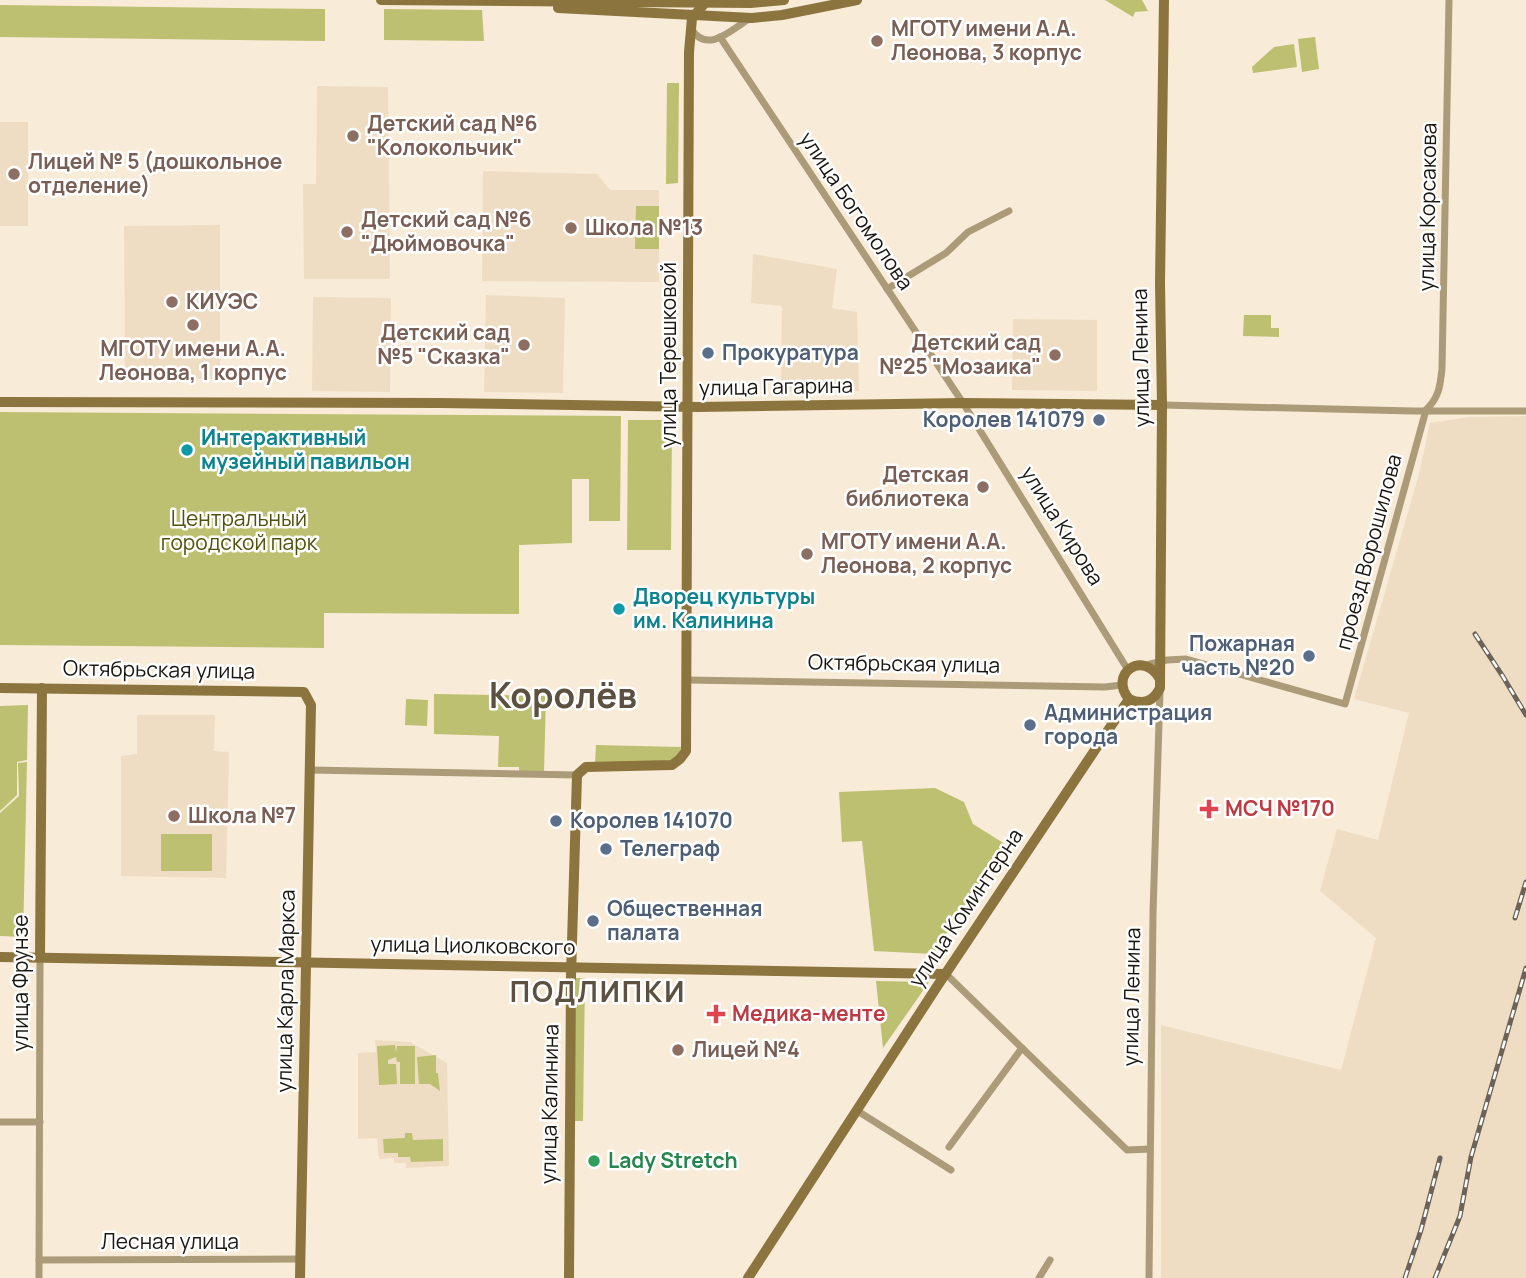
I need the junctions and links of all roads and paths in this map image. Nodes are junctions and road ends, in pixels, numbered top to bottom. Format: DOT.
graph roads {
  1 [pos="381,0"];
  2 [pos="784,0"];
  3 [pos="857,0"];
  4 [pos="1164,0"];
  5 [pos="1450,0"];
  6 [pos="535,2"];
  7 [pos="705,3"];
  8 [pos="694,16"];
  9 [pos="751,18"];
  10 [pos="691,30"];
  11 [pos="720,37"];
  12 [pos="1009,211"];
  13 [pos="887,289"];
  14 [pos="0,402"];
  15 [pos="963,403"];
  16 [pos="1162,405"];
  17 [pos="688,407"];
  18 [pos="1426,410"];
  19 [pos="1526,411"];
  20 [pos="1159,661"];
  21 [pos="1146,665"];
  22 [pos="1128,670"];
  23 [pos="686,680"];
  24 [pos="1160,684"];
  25 [pos="1122,685"];
  26 [pos="0,688"];
  27 [pos="42,688"];
  28 [pos="1129,699"];
  29 [pos="1147,702"];
  30 [pos="311,705"];
  31 [pos="1159,716"];
  32 [pos="309,770"];
  33 [pos="577,775"];
  34 [pos="0,957"];
  35 [pos="40,957"];
  36 [pos="306,962"];
  37 [pos="572,967"];
  38 [pos="946,974"];
  39 [pos="1022,1048"];
  40 [pos="856,1110"];
  41 [pos="0,1122"];
  42 [pos="40,1122"];
  43 [pos="948,1147"];
  44 [pos="1150,1149"];
  45 [pos="951,1170"];
  46 [pos="301,1259"];
  47 [pos="39,1260"];
  48 [pos="1050,1260"];
  49 [pos="39,1278"];
  50 [pos="300,1278"];
  51 [pos="569,1278"];
  52 [pos="748,1278"];
  53 [pos="1039,1278"];
  54 [pos="1149,1278"];
  1 -- 6 [label="main road"];
  2 -- 7 [label="main road"];
  3 -- 9 [label="main road"];
  4 -- 16 [label="main road, улица Ленина"];
  5 -- 18 [label="street, улица Корсакова"];
  6 -- 7 [label="main road"];
  6 -- 8 [label="main road"];
  7 -- 8 [label="main road"];
  8 -- 9 [label="main road"];
  8 -- 10 [label="main road, улица Терешковой"];
  9 -- 11 [label="street"];
  10 -- 11 [label="street"];
  10 -- 17 [label="main road, улица Терешковой"];
  11 -- 13 [label="street, улица Богомолова"];
  12 -- 13 [label="street"];
  13 -- 15 [label="street, улица Богомолова"];
  14 -- 17 [label="main road, улица Гагарина"];
  15 -- 16 [label="main road, улица Гагарина"];
  15 -- 17 [label="main road, улица Гагарина"];
  15 -- 22 [label="street, улица Кирова"];
  16 -- 18 [label="street, улица Гагарина"];
  16 -- 20 [label="main road, улица Ленина"];
  17 -- 23 [label="main road, улица Терешковой"];
  18 -- 19 [label="street, улица Гагарина"];
  18 -- 20 [label="street, проезд Ворошилова"];
  20 -- 21 [label="street"];
  20 -- 24 [label="main road, улица Ленина"];
  21 -- 22 [label="main road"];
  21 -- 24 [label="main road"];
  22 -- 25 [label="main road"];
  23 -- 25 [label="street, Октябрьская улица"];
  23 -- 33 [label="main road, улица Терешковой"];
  24 -- 29 [label="main road"];
  24 -- 31 [label="street, улица Ленина"];
  25 -- 28 [label="main road"];
  26 -- 27 [label="main road, Октябрьская улица"];
  27 -- 30 [label="main road, Октябрьская улица"];
  27 -- 35 [label="main road, улица Фрунзе"];
  28 -- 29 [label="main road"];
  28 -- 38 [label="main road, улица Коминтерна"];
  29 -- 31 [label="street"];
  30 -- 32 [label="main road, улица Карла Маркса"];
  31 -- 44 [label="street, улица Ленина"];
  32 -- 33 [label="street"];
  32 -- 36 [label="main road, улица Карла Маркса"];
  33 -- 37 [label="main road, улица Калинина"];
  34 -- 35 [label="main road, улица Циолковского"];
  35 -- 36 [label="main road, улица Циолковского"];
  35 -- 42 [label="street, улица Фрунзе"];
  36 -- 37 [label="main road, улица Циолковского"];
  36 -- 46 [label="main road, улица Карла Маркса"];
  37 -- 38 [label="main road, улица Циолковского"];
  37 -- 51 [label="main road, улица Калинина"];
  38 -- 39 [label="street"];
  38 -- 40 [label="main road, улица Коминтерна"];
  39 -- 43 [label="street"];
  39 -- 44 [label="street"];
  40 -- 45 [label="street"];
  40 -- 52 [label="main road, улица Коминтерна"];
  41 -- 42 [label="street"];
  42 -- 47 [label="street, улица Фрунзе"];
  44 -- 54 [label="street, улица Ленина"];
  46 -- 47 [label="street, Лесная улица"];
  46 -- 50 [label="main road, улица Карла Маркса"];
  47 -- 49 [label="street, улица Фрунзе"];
  48 -- 53 [label="street"];
}
